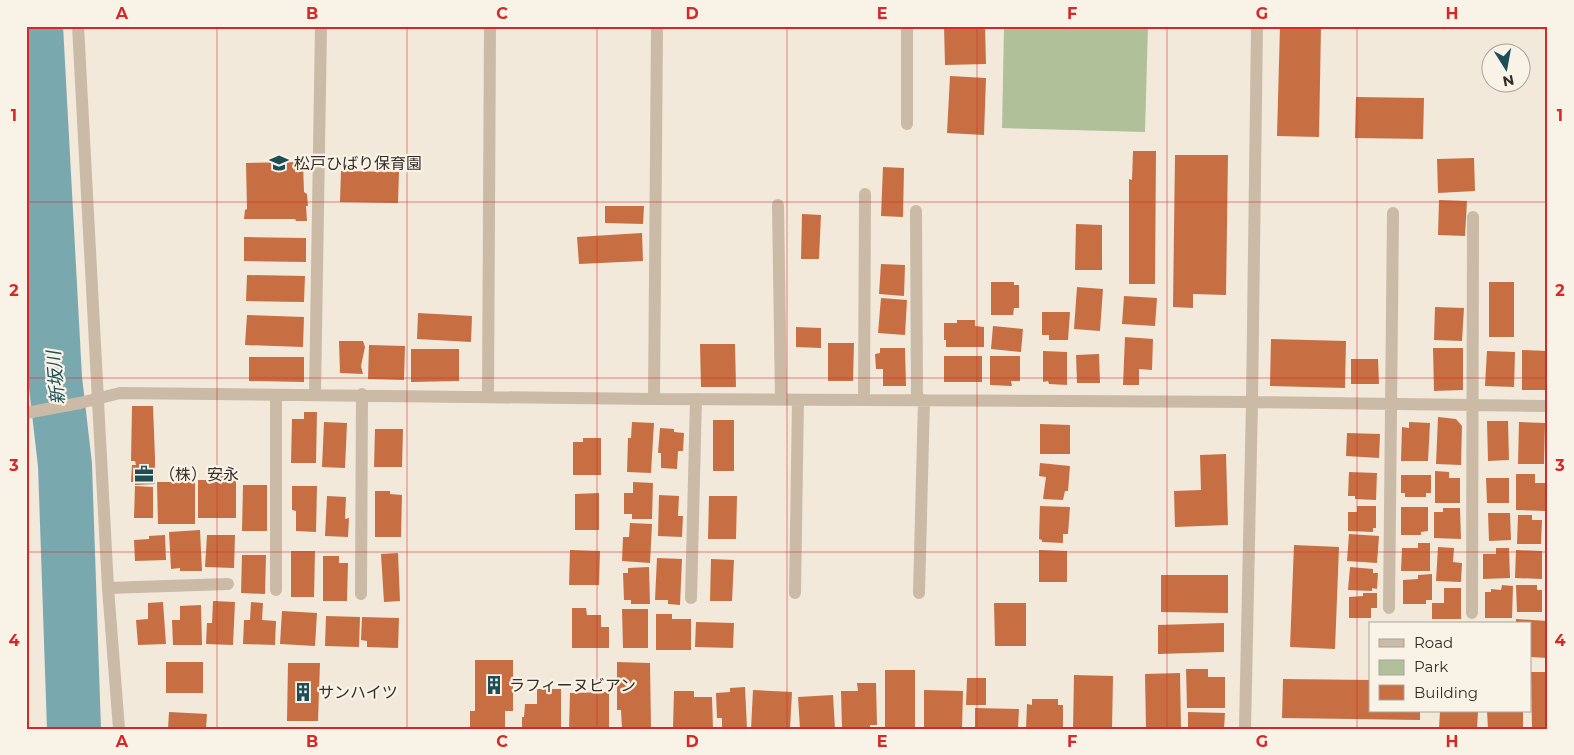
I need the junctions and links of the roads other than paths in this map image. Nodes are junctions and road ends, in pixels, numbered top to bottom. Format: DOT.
graph roads {
  1 [pos="78,26"];
  2 [pos="321,26"];
  3 [pos="490,26"];
  4 [pos="658,26"];
  5 [pos="907,26"];
  6 [pos="1257,26"];
  7 [pos="907,124"];
  8 [pos="865,194"];
  9 [pos="778,205"];
  10 [pos="916,211"];
  11 [pos="1393,214"];
  12 [pos="1473,218"];
  13 [pos="315,394"];
  14 [pos="362,394"];
  15 [pos="276,395"];
  16 [pos="488,396"];
  17 [pos="98,398"];
  18 [pos="654,399"];
  19 [pos="696,399"];
  20 [pos="781,399"];
  21 [pos="798,400"];
  22 [pos="864,400"];
  23 [pos="921,400"];
  24 [pos="1252,402"];
  25 [pos="1391,404"];
  26 [pos="1472,405"];
  27 [pos="1548,406"];
  28 [pos="26,413"];
  29 [pos="228,584"];
  30 [pos="108,588"];
  31 [pos="276,590"];
  32 [pos="794,593"];
  33 [pos="919,593"];
  34 [pos="361,594"];
  35 [pos="691,598"];
  36 [pos="1389,608"];
  37 [pos="1472,613"];
  38 [pos="119,729"];
  39 [pos="1245,729"];
  1 -- 17 [label="street"];
  2 -- 13 [label="street"];
  3 -- 16 [label="street"];
  4 -- 18 [label="street"];
  5 -- 7 [label="street"];
  6 -- 24 [label="street"];
  8 -- 22 [label="street"];
  9 -- 20 [label="street"];
  10 -- 23 [label="street"];
  11 -- 25 [label="street"];
  12 -- 26 [label="street"];
  13 -- 14 [label="street"];
  13 -- 15 [label="street"];
  14 -- 16 [label="street"];
  14 -- 34 [label="street"];
  15 -- 17 [label="street"];
  15 -- 31 [label="street"];
  16 -- 18 [label="street"];
  17 -- 28 [label="street"];
  17 -- 30 [label="street"];
  18 -- 19 [label="street"];
  19 -- 20 [label="street"];
  19 -- 35 [label="street"];
  20 -- 21 [label="street"];
  21 -- 22 [label="street"];
  21 -- 32 [label="street"];
  22 -- 23 [label="street"];
  23 -- 24 [label="street"];
  23 -- 33 [label="street"];
  24 -- 25 [label="street"];
  24 -- 39 [label="street"];
  25 -- 26 [label="street"];
  25 -- 36 [label="street"];
  26 -- 27 [label="street"];
  26 -- 37 [label="street"];
  29 -- 30 [label="street"];
  30 -- 38 [label="street"];
}
